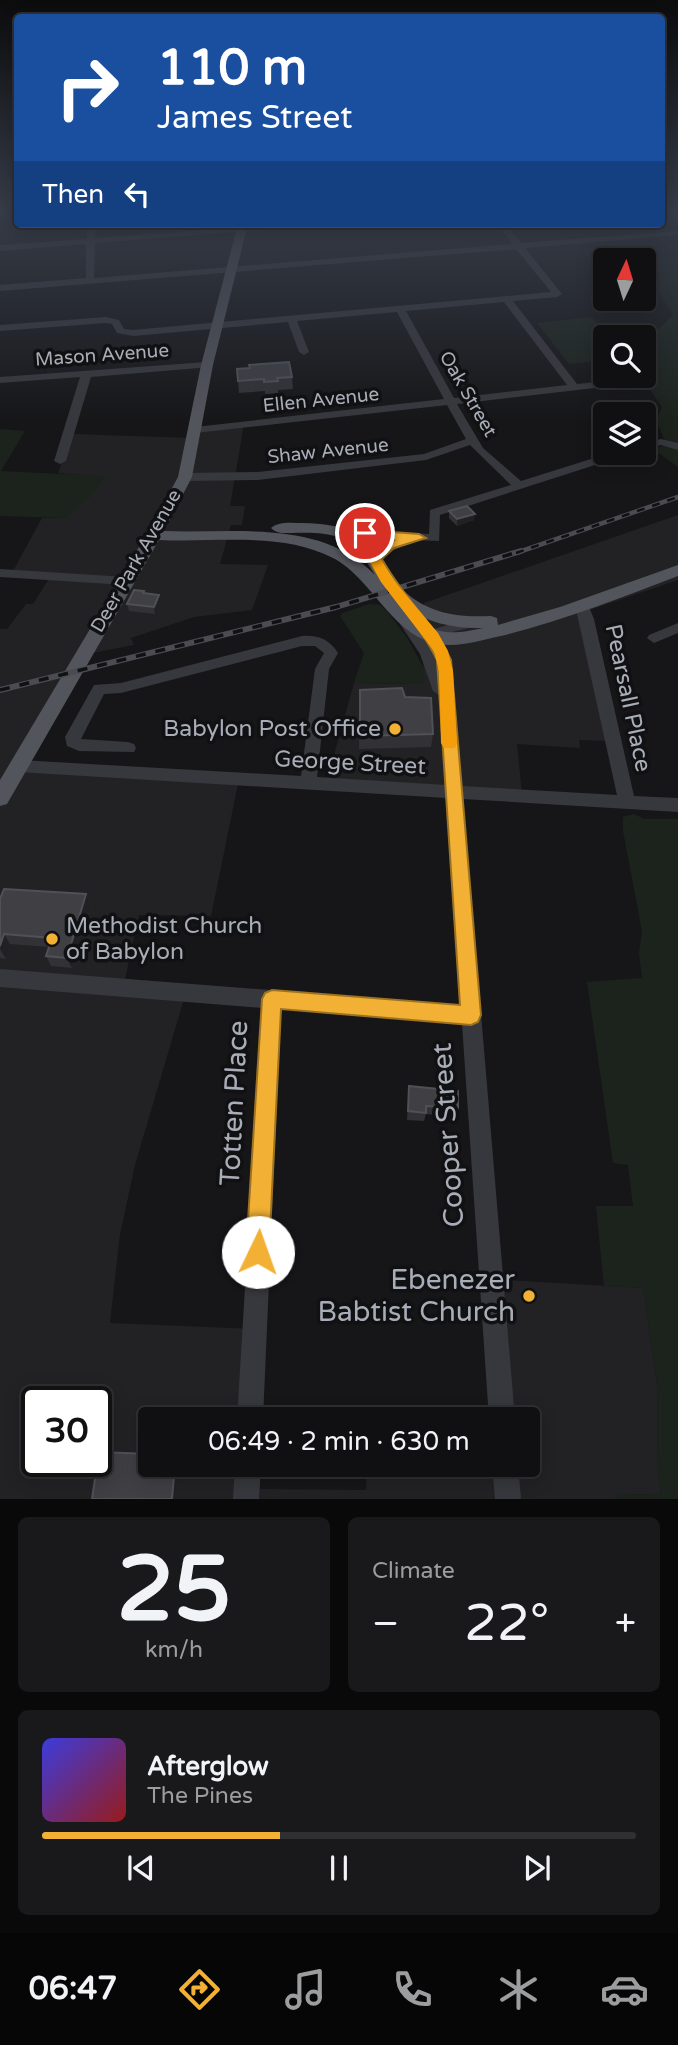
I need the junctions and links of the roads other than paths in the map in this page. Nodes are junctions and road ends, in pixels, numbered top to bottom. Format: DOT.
graph roads {
  1 [pos="65,283"];
  2 [pos="228,283"];
  3 [pos="548,283"];
  4 [pos="0,288"];
  5 [pos="507,299"];
  6 [pos="400,309"];
  7 [pos="292,319"];
  8 [pos="219,326"];
  9 [pos="0,328"];
  10 [pos="304,352"];
  11 [pos="207,365"];
  12 [pos="86,375"];
  13 [pos="0,380"];
  14 [pos="593,386"];
  15 [pos="574,388"];
  16 [pos="450,402"];
  17 [pos="195,430"];
  18 [pos="472,440"];
  19 [pos="656,446"];
  20 [pos="678,449"];
  21 [pos="60,461"];
  22 [pos="593,462"];
  23 [pos="185,477"];
  24 [pos="519,486"];
  25 [pos="168,511"];
  26 [pos="255,528"];
  27 [pos="156,532"];
  28 [pos="357,535"];
  29 [pos="419,538"];
  30 [pos="374,558"];
  31 [pos="347,559"];
  32 [pos="678,570"];
  33 [pos="0,573"];
  34 [pos="127,581"];
  35 [pos="401,605"];
  36 [pos="582,605"];
  37 [pos="678,628"];
  38 [pos="477,629"];
  39 [pos="654,638"];
  40 [pos="430,645"];
  41 [pos="445,665"];
  42 [pos="447,720"];
  43 [pos="128,748"];
  44 [pos="19,766"];
  45 [pos="307,784"];
  46 [pos="454,792"];
  47 [pos="0,798"];
  48 [pos="627,802"];
  49 [pos="678,805"];
  50 [pos="0,978"];
  51 [pos="272,999"];
  52 [pos="471,1015"];
  53 [pos="251,1407"];
  54 [pos="501,1407"];
  55 [pos="248,1477"];
  56 [pos="506,1477"];
  57 [pos="247,1499"];
  58 [pos="508,1499"];
  1 -- 4 [label="street"];
  2 -- 8 [label="main road, Deer Park Avenue"];
  3 -- 5 [label="street"];
  5 -- 6 [label="street"];
  5 -- 15 [label="street"];
  6 -- 7 [label="street"];
  6 -- 16 [label="street, Oak Street"];
  7 -- 8 [label="street"];
  7 -- 10 [label="street"];
  8 -- 9 [label="street"];
  8 -- 11 [label="main road, Deer Park Avenue"];
  11 -- 12 [label="street, Mason Avenue"];
  11 -- 17 [label="main road, Deer Park Avenue"];
  12 -- 13 [label="street, Mason Avenue"];
  12 -- 21 [label="street"];
  14 -- 15 [label="street, Ellen Avenue"];
  15 -- 16 [label="street, Ellen Avenue"];
  16 -- 17 [label="street, Ellen Avenue"];
  16 -- 18 [label="street, Oak Street"];
  17 -- 23 [label="main road, Deer Park Avenue"];
  18 -- 23 [label="street, Shaw Avenue"];
  18 -- 24 [label="street, Oak Street"];
  19 -- 20 [label="street"];
  22 -- 24 [label="street"];
  23 -- 25 [label="main road, Deer Park Avenue"];
  24 -- 29 [label="street"];
  25 -- 26 [label="main road"];
  25 -- 27 [label="main road, Deer Park Avenue"];
  26 -- 27 [label="main road"];
  26 -- 28 [label="main road"];
  27 -- 31 [label="main road"];
  27 -- 34 [label="main road, Deer Park Avenue"];
  28 -- 29 [label="street"];
  28 -- 30 [label="main road"];
  28 -- 31 [label="street"];
  29 -- 30 [label="street"];
  30 -- 31 [label="street"];
  30 -- 35 [label="main road"];
  31 -- 35 [label="main road"];
  32 -- 36 [label="main road"];
  33 -- 34 [label="street"];
  34 -- 44 [label="main road, Deer Park Avenue"];
  35 -- 38 [label="main road"];
  35 -- 40 [label="main road"];
  36 -- 38 [label="main road"];
  36 -- 48 [label="street, Pearsall Place"];
  37 -- 39 [label="street"];
  38 -- 40 [label="main road"];
  38 -- 41 [label="street"];
  40 -- 41 [label="street, Cooper Street"];
  40 -- 42 [label="street, Cooper Street"];
  41 -- 42 [label="street, Cooper Street"];
  42 -- 46 [label="street, Cooper Street"];
  43 -- 45 [label="street"];
  44 -- 45 [label="street, George Street"];
  44 -- 47 [label="main road, Deer Park Avenue"];
  45 -- 46 [label="street, George Street"];
  46 -- 48 [label="street, George Street"];
  46 -- 52 [label="street, Cooper Street"];
  48 -- 49 [label="street, George Street"];
  50 -- 51 [label="street"];
  51 -- 52 [label="street"];
  51 -- 53 [label="street, Totten Place"];
  52 -- 54 [label="street, Cooper Street"];
  55 -- 57 [label="street"];
  56 -- 58 [label="street"];
}
